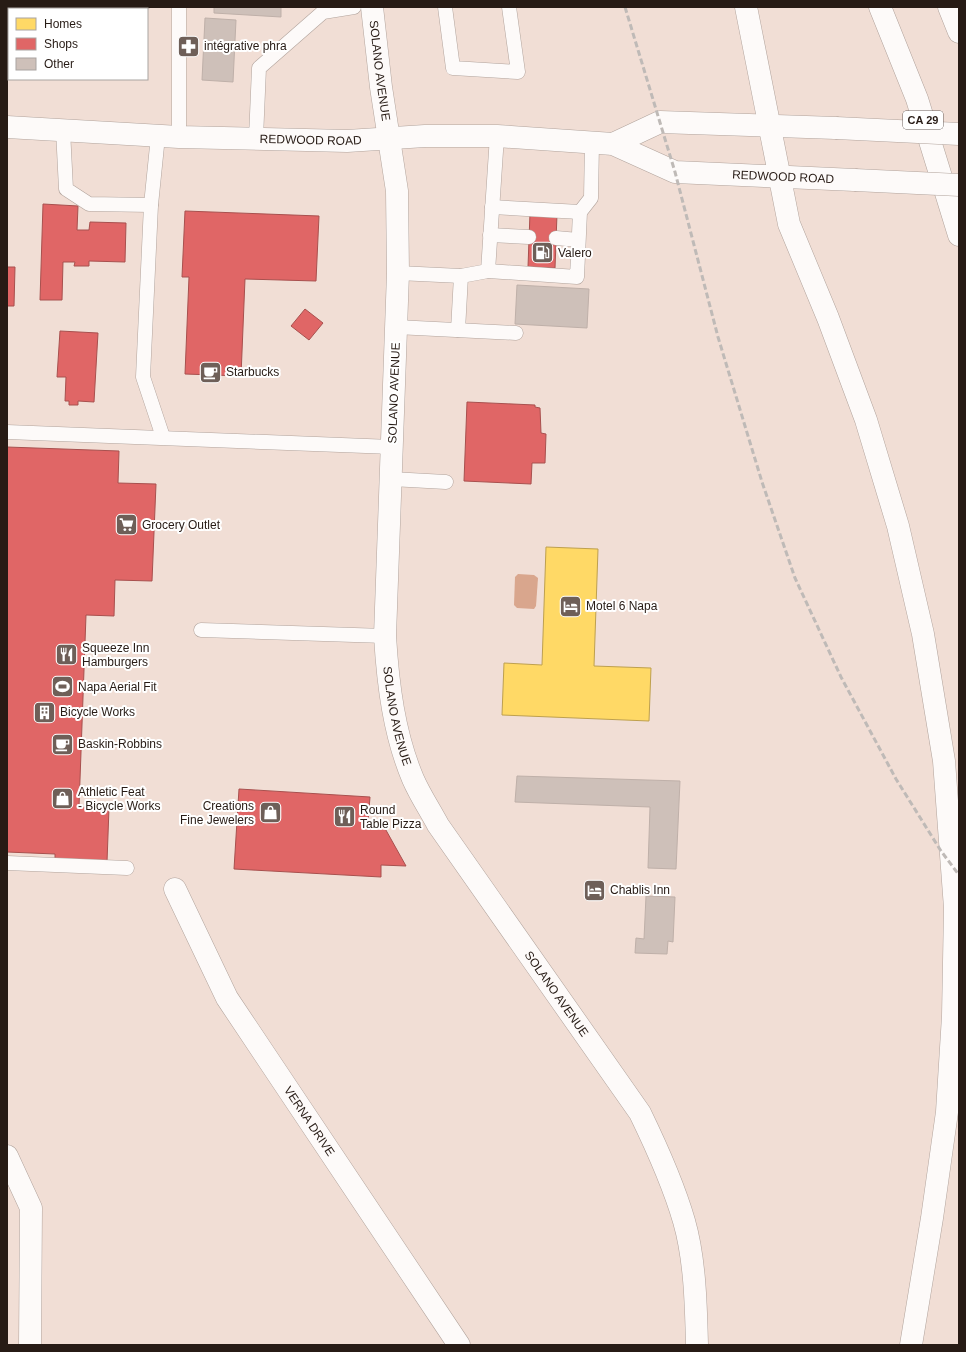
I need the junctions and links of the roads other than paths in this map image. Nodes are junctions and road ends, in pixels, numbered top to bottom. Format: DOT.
graph roads {
  1 [pos="179,7"];
  2 [pos="354,7"];
  3 [pos="372,7"];
  4 [pos="444,7"];
  5 [pos="509,7"];
  6 [pos="746,7"];
  7 [pos="880,7"];
  8 [pos="949,7"];
  9 [pos="959,32"];
  10 [pos="768,125"];
  11 [pos="7,127"];
  12 [pos="63,130"];
  13 [pos="959,134"];
  14 [pos="169,136"];
  15 [pos="497,136"];
  16 [pos="256,138"];
  17 [pos="388,138"];
  18 [pos="603,144"];
  19 [pos="780,176"];
  20 [pos="959,185"];
  21 [pos="151,205"];
  22 [pos="492,207"];
  23 [pos="580,212"];
  24 [pos="490,235"];
  25 [pos="959,235"];
  26 [pos="529,237"];
  27 [pos="556,238"];
  28 [pos="578,240"];
  29 [pos="488,271"];
  30 [pos="398,273"];
  31 [pos="461,276"];
  32 [pos="396,327"];
  33 [pos="458,330"];
  34 [pos="516,333"];
  35 [pos="7,432"];
  36 [pos="163,437"];
  37 [pos="392,447"];
  38 [pos="391,480"];
  39 [pos="446,482"];
  40 [pos="201,630"];
  41 [pos="385,636"];
  42 [pos="7,863"];
  43 [pos="127,868"];
  44 [pos="175,889"];
  45 [pos="7,1156"];
  46 [pos="30,1345"];
  47 [pos="459,1345"];
  48 [pos="697,1345"];
  49 [pos="911,1345"];
  1 -- 14 [label="lane"];
  2 -- 16 [label="lane"];
  3 -- 17 [label="main road, SOLANO AVENUE"];
  4 -- 5 [label="lane"];
  6 -- 10 [label="main road"];
  7 -- 25 [label="main road, CA 29"];
  8 -- 9 [label="main road"];
  10 -- 13 [label="main road, REDWOOD ROAD, bridge"];
  10 -- 18 [label="main road, REDWOOD ROAD"];
  10 -- 19 [label="main road"];
  11 -- 12 [label="main road, REDWOOD ROAD"];
  12 -- 14 [label="main road, REDWOOD ROAD"];
  12 -- 21 [label="lane"];
  14 -- 16 [label="main road, REDWOOD ROAD"];
  14 -- 21 [label="lane"];
  15 -- 17 [label="main road, REDWOOD ROAD"];
  15 -- 18 [label="main road, REDWOOD ROAD"];
  15 -- 22 [label="lane"];
  16 -- 17 [label="main road, REDWOOD ROAD"];
  17 -- 30 [label="main road, SOLANO AVENUE"];
  18 -- 19 [label="main road, REDWOOD ROAD"];
  18 -- 23 [label="lane"];
  19 -- 20 [label="main road, REDWOOD ROAD, bridge"];
  19 -- 49 [label="main road"];
  21 -- 36 [label="lane"];
  22 -- 23 [label="lane"];
  22 -- 24 [label="lane"];
  23 -- 28 [label="lane"];
  24 -- 26 [label="lane"];
  24 -- 29 [label="lane"];
  27 -- 28 [label="lane"];
  28 -- 29 [label="lane"];
  29 -- 31 [label="lane"];
  30 -- 31 [label="lane"];
  30 -- 32 [label="main road, SOLANO AVENUE"];
  31 -- 33 [label="lane"];
  32 -- 33 [label="lane"];
  32 -- 37 [label="main road, SOLANO AVENUE"];
  33 -- 34 [label="lane"];
  35 -- 36 [label="lane"];
  36 -- 37 [label="lane"];
  37 -- 38 [label="main road, SOLANO AVENUE"];
  38 -- 39 [label="lane"];
  38 -- 41 [label="main road, SOLANO AVENUE"];
  40 -- 41 [label="lane"];
  41 -- 48 [label="main road, SOLANO AVENUE"];
  42 -- 43 [label="lane"];
  44 -- 47 [label="main road, VERNA DRIVE"];
  45 -- 46 [label="main road"];
}
